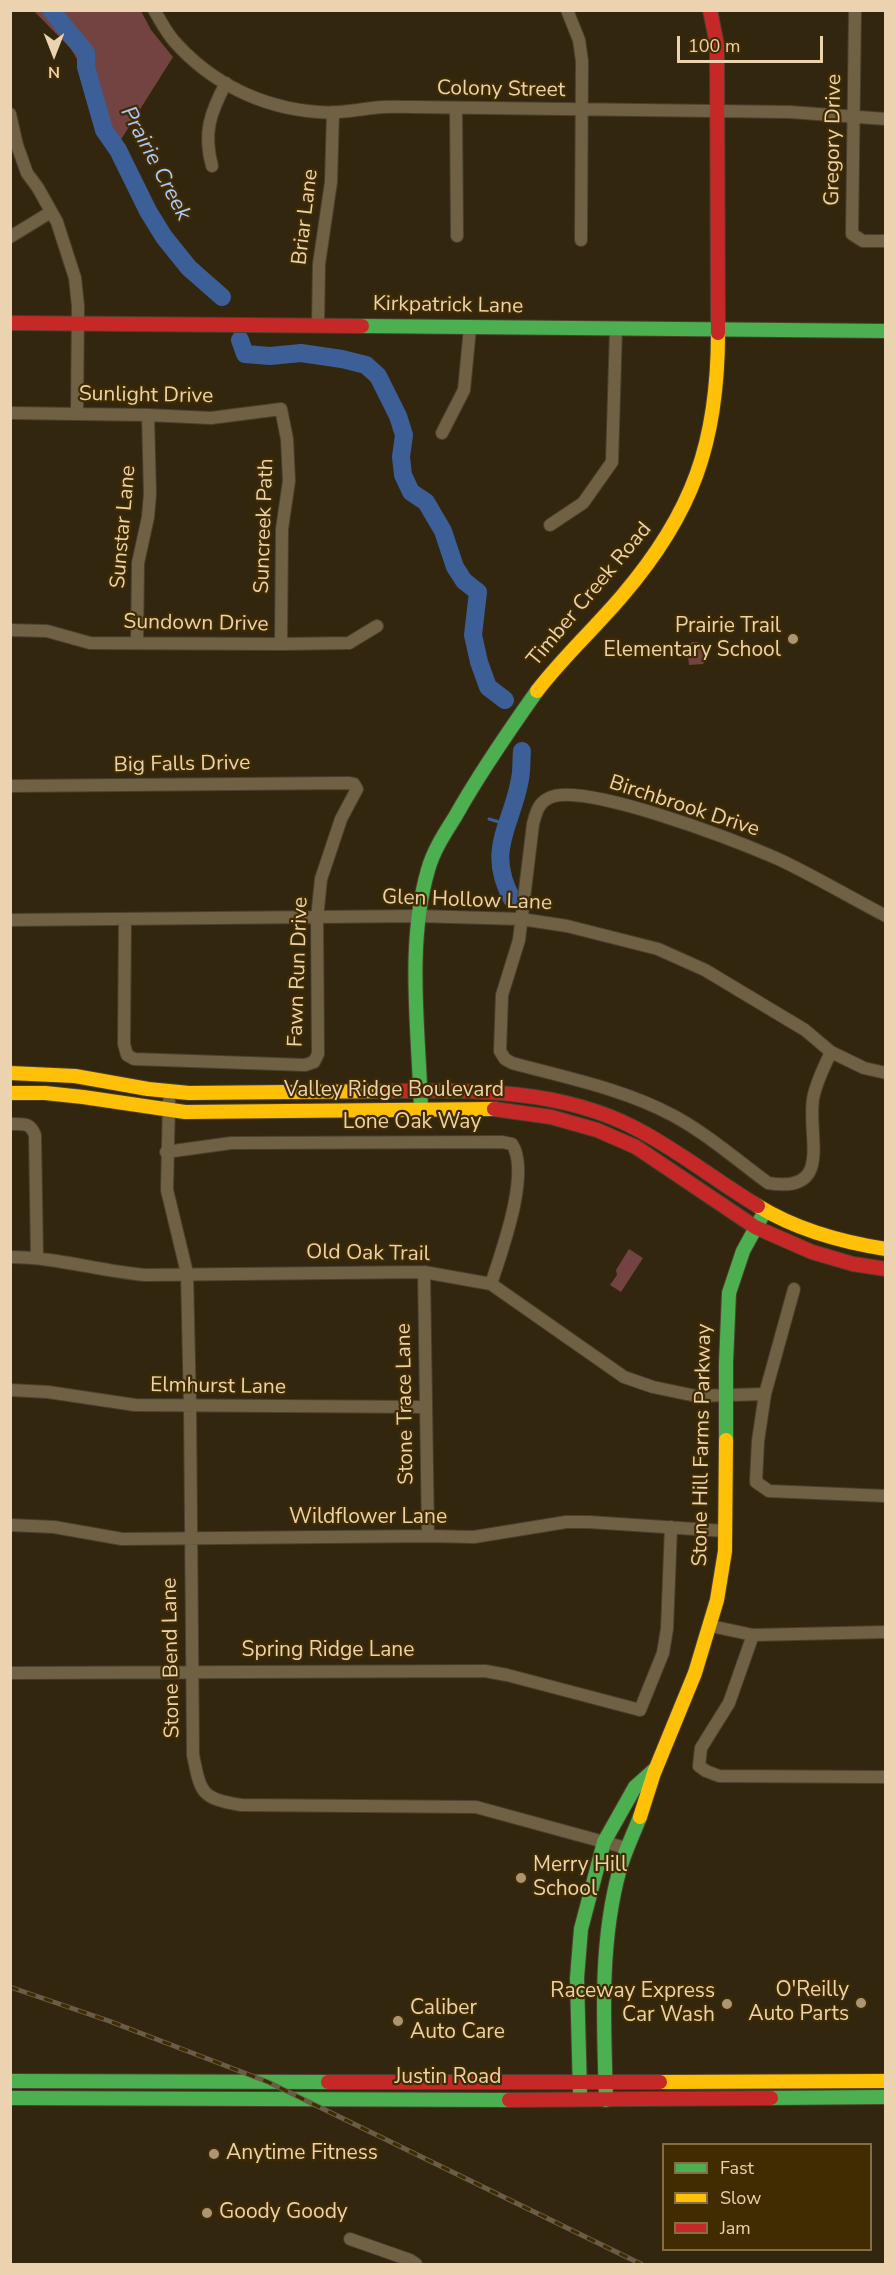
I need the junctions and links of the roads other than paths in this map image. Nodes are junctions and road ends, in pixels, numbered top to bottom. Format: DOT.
graph roads {
  1 [pos="154,10"];
  2 [pos="567,10"];
  3 [pos="710,10"];
  4 [pos="855,10"];
  5 [pos="226,83"];
  6 [pos="456,109"];
  7 [pos="582,111"];
  8 [pos="333,112"];
  9 [pos="717,112"];
  10 [pos="10,114"];
  11 [pos="854,117"];
  12 [pos="885,118"];
  13 [pos="212,166"];
  14 [pos="51,212"];
  15 [pos="457,236"];
  16 [pos="10,237"];
  17 [pos="581,240"];
  18 [pos="885,241"];
  19 [pos="10,323"];
  20 [pos="78,324"];
  21 [pos="318,326"];
  22 [pos="470,328"];
  23 [pos="616,329"];
  24 [pos="717,330"];
  25 [pos="885,331"];
  26 [pos="280,409"];
  27 [pos="10,414"];
  28 [pos="77,414"];
  29 [pos="148,415"];
  30 [pos="442,433"];
  31 [pos="550,525"];
  32 [pos="377,626"];
  33 [pos="10,630"];
  34 [pos="136,643"];
  35 [pos="281,644"];
  36 [pos="354,784"];
  37 [pos="10,786"];
  38 [pos="418,916"];
  39 [pos="885,916"];
  40 [pos="317,918"];
  41 [pos="125,919"];
  42 [pos="521,919"];
  43 [pos="10,920"];
  44 [pos="831,1052"];
  45 [pos="10,1073"];
  46 [pos="885,1073"];
  47 [pos="421,1091"];
  48 [pos="169,1092"];
  49 [pos="10,1093"];
  50 [pos="168,1110"];
  51 [pos="421,1110"];
  52 [pos="10,1124"];
  53 [pos="166,1152"];
  54 [pos="765,1211"];
  55 [pos="755,1227"];
  56 [pos="885,1249"];
  57 [pos="10,1257"];
  58 [pos="37,1257"];
  59 [pos="885,1269"];
  60 [pos="424,1272"];
  61 [pos="187,1273"];
  62 [pos="491,1284"];
  63 [pos="794,1289"];
  64 [pos="10,1390"];
  65 [pos="765,1394"];
  66 [pos="726,1395"];
  67 [pos="190,1407"];
  68 [pos="426,1407"];
  69 [pos="885,1496"];
  70 [pos="10,1525"];
  71 [pos="671,1527"];
  72 [pos="725,1531"];
  73 [pos="428,1536"];
  74 [pos="190,1539"];
  75 [pos="711,1626"];
  76 [pos="885,1632"];
  77 [pos="753,1635"];
  78 [pos="191,1671"];
  79 [pos="10,1673"];
  80 [pos="655,1769"];
  81 [pos="885,1777"];
  82 [pos="604,1842"];
  83 [pos="626,1848"];
  84 [pos="604,1954"];
  85 [pos="579,1955"];
  86 [pos="10,2080"];
  87 [pos="885,2081"];
  88 [pos="580,2082"];
  89 [pos="606,2082"];
  90 [pos="803,2082"];
  91 [pos="10,2097"];
  92 [pos="885,2097"];
  93 [pos="802,2098"];
  94 [pos="580,2100"];
  95 [pos="606,2100"];
  96 [pos="350,2239"];
  97 [pos="416,2265"];
  1 -- 5 [label="street, Colony Street"];
  2 -- 7 [label="street"];
  3 -- 9 [label="main road, Timber Creek Road"];
  4 -- 11 [label="street, Gregory Drive"];
  5 -- 8 [label="street, Colony Street"];
  5 -- 13 [label="street"];
  6 -- 7 [label="street, Colony Street"];
  6 -- 8 [label="street, Colony Street"];
  6 -- 15 [label="street"];
  7 -- 9 [label="street, Colony Street"];
  7 -- 17 [label="street"];
  8 -- 21 [label="street, Briar Lane"];
  9 -- 11 [label="street, Colony Street"];
  9 -- 24 [label="main road, Timber Creek Road"];
  10 -- 14 [label="street"];
  11 -- 12 [label="street, Colony Street"];
  11 -- 18 [label="street, Gregory Drive"];
  14 -- 16 [label="street"];
  14 -- 20 [label="street"];
  19 -- 20 [label="main road, Kirkpatrick Lane"];
  20 -- 21 [label="main road, Kirkpatrick Lane"];
  20 -- 28 [label="street"];
  21 -- 22 [label="main road, Kirkpatrick Lane"];
  22 -- 23 [label="main road, Kirkpatrick Lane"];
  22 -- 30 [label="street"];
  23 -- 24 [label="main road, Kirkpatrick Lane"];
  23 -- 31 [label="street"];
  24 -- 25 [label="main road, Kirkpatrick Lane"];
  24 -- 38 [label="main road, Timber Creek Road"];
  26 -- 29 [label="street, Sunlight Drive"];
  26 -- 35 [label="street, Suncreek Path"];
  27 -- 28 [label="street, Sunlight Drive"];
  28 -- 29 [label="street, Sunlight Drive"];
  29 -- 34 [label="street, Sunstar Lane"];
  32 -- 35 [label="street, Sundown Drive"];
  33 -- 34 [label="street, Sundown Drive"];
  34 -- 35 [label="street, Sundown Drive"];
  36 -- 37 [label="street, Big Falls Drive"];
  36 -- 40 [label="street, Fawn Run Drive"];
  38 -- 40 [label="street, Glen Hollow Lane"];
  38 -- 42 [label="street, Glen Hollow Lane"];
  38 -- 47 [label="main road, Timber Creek Road"];
  39 -- 42 [label="street, Birchbrook Drive"];
  40 -- 41 [label="street, Glen Hollow Lane"];
  40 -- 41 [label="street, Fawn Run Drive"];
  41 -- 43 [label="street, Glen Hollow Lane"];
  42 -- 44 [label="street, Glen Hollow Lane"];
  42 -- 44 [label="street"];
  44 -- 46 [label="street, Glen Hollow Lane"];
  45 -- 48 [label="main road, Valley Ridge Boulevard"];
  47 -- 48 [label="main road, Valley Ridge Boulevard"];
  47 -- 51 [label="main road, Timber Creek Road"];
  47 -- 54 [label="main road, Valley Ridge Boulevard"];
  48 -- 50 [label="street, Stone Bend Lane"];
  49 -- 50 [label="main road, Valley Ridge Boulevard"];
  50 -- 51 [label="main road, Valley Ridge Boulevard"];
  50 -- 53 [label="street, Stone Bend Lane"];
  51 -- 55 [label="main road, Valley Ridge Boulevard"];
  52 -- 58 [label="street"];
  53 -- 61 [label="street, Stone Bend Lane"];
  53 -- 62 [label="street, Lone Oak Way"];
  54 -- 55 [label="main road, Stone Hill Farms Parkway"];
  54 -- 56 [label="main road, Valley Ridge Boulevard"];
  55 -- 59 [label="main road, Valley Ridge Boulevard"];
  55 -- 66 [label="main road, Stone Hill Farms Parkway"];
  57 -- 58 [label="street, Old Oak Trail"];
  58 -- 61 [label="street, Old Oak Trail"];
  60 -- 61 [label="street, Old Oak Trail"];
  60 -- 62 [label="street, Old Oak Trail"];
  60 -- 68 [label="street, Stone Trace Lane"];
  61 -- 67 [label="street, Stone Bend Lane"];
  62 -- 66 [label="street, Old Oak Trail"];
  63 -- 65 [label="street"];
  64 -- 67 [label="street, Elmhurst Lane"];
  65 -- 66 [label="street, Old Oak Trail"];
  65 -- 69 [label="street"];
  66 -- 72 [label="main road, Stone Hill Farms Parkway"];
  67 -- 68 [label="street, Elmhurst Lane"];
  67 -- 74 [label="street, Stone Bend Lane"];
  68 -- 73 [label="street, Stone Trace Lane"];
  70 -- 74 [label="street, Wildflower Lane"];
  71 -- 72 [label="street, Wildflower Lane"];
  71 -- 73 [label="street, Wildflower Lane"];
  71 -- 78 [label="street, Spring Ridge Lane"];
  72 -- 75 [label="main road, Stone Hill Farms Parkway"];
  73 -- 74 [label="street, Wildflower Lane"];
  74 -- 78 [label="street, Stone Bend Lane"];
  75 -- 77 [label="street"];
  75 -- 80 [label="main road, Stone Hill Farms Parkway"];
  76 -- 77 [label="street"];
  77 -- 81 [label="street"];
  78 -- 79 [label="street, Spring Ridge Lane"];
  78 -- 82 [label="street, Stone Bend Lane"];
  80 -- 82 [label="main road"];
  80 -- 83 [label="main road, Stone Hill Farms Parkway"];
  82 -- 83 [label="street, Stone Bend Lane"];
  82 -- 85 [label="main road"];
  83 -- 84 [label="main road, Stone Hill Farms Parkway"];
  84 -- 85 [label="main road"];
  84 -- 89 [label="main road, Stone Hill Farms Parkway"];
  85 -- 88 [label="main road"];
  86 -- 88 [label="main road, Justin Road"];
  87 -- 90 [label="main road, Justin Road"];
  88 -- 89 [label="main road, Justin Road"];
  88 -- 94 [label="main road"];
  89 -- 90 [label="main road, Justin Road"];
  89 -- 95 [label="main road, Stone Hill Farms Parkway"];
  90 -- 93 [label="main road"];
  91 -- 94 [label="main road, Justin Road"];
  92 -- 93 [label="main road, Justin Road"];
  93 -- 95 [label="main road, Justin Road"];
  94 -- 95 [label="main road, Justin Road"];
  96 -- 97 [label="street"];
}
